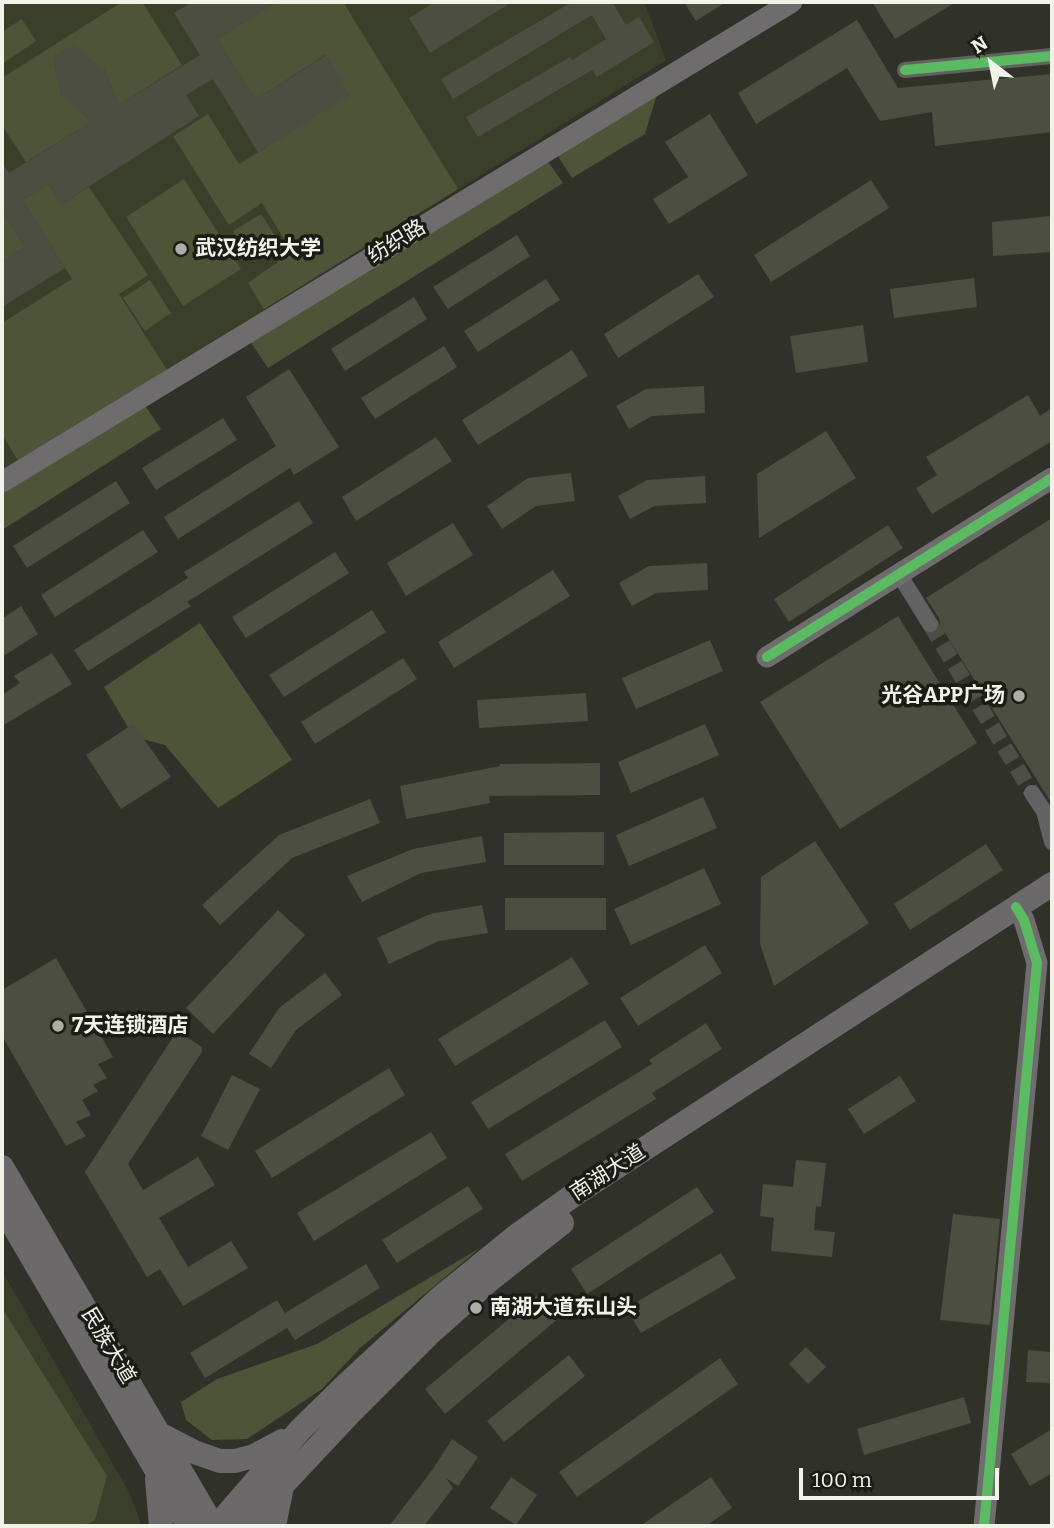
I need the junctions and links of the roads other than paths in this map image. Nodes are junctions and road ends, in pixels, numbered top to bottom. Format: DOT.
graph roads {
  1 [pos="792,2"];
  2 [pos="1052,56"];
  3 [pos="905,70"];
  4 [pos="1052,478"];
  5 [pos="2,482"];
  6 [pos="900,574"];
  7 [pos="930,624"];
  8 [pos="767,657"];
  9 [pos="1032,793"];
  10 [pos="1052,842"];
  11 [pos="1052,884"];
  12 [pos="1052,902"];
  13 [pos="1020,914"];
  14 [pos="2,1167"];
  15 [pos="2,1206"];
  16 [pos="300,1430"];
  17 [pos="160,1435"];
  18 [pos="155,1467"];
  19 [pos="282,1484"];
  20 [pos="161,1526"];
  21 [pos="189,1526"];
  22 [pos="215,1526"];
  23 [pos="244,1526"];
  24 [pos="274,1526"];
  25 [pos="984,1526"];
  1 -- 5 [label="street, 纺织路"];
  2 -- 3 [label="street"];
  4 -- 6 [label="street"];
  6 -- 7 [label="street"];
  6 -- 8 [label="street"];
  9 -- 10 [label="street"];
  11 -- 13 [label="main road, 南湖大道"];
  12 -- 13 [label="main road, 南湖大道"];
  13 -- 16 [label="main road, 南湖大道"];
  13 -- 19 [label="main road, 南湖大道"];
  13 -- 25 [label="street"];
  14 -- 17 [label="main road, 民族大道"];
  15 -- 18 [label="main road, 民族大道"];
  16 -- 17 [label="main road"];
  16 -- 22 [label="main road, 南湖大道"];
  17 -- 22 [label="main road, 民族大道"];
  18 -- 20 [label="main road"];
  18 -- 21 [label="main road, 民族大道"];
  19 -- 23 [label="main road, 南湖大道"];
  19 -- 24 [label="main road"];
}
